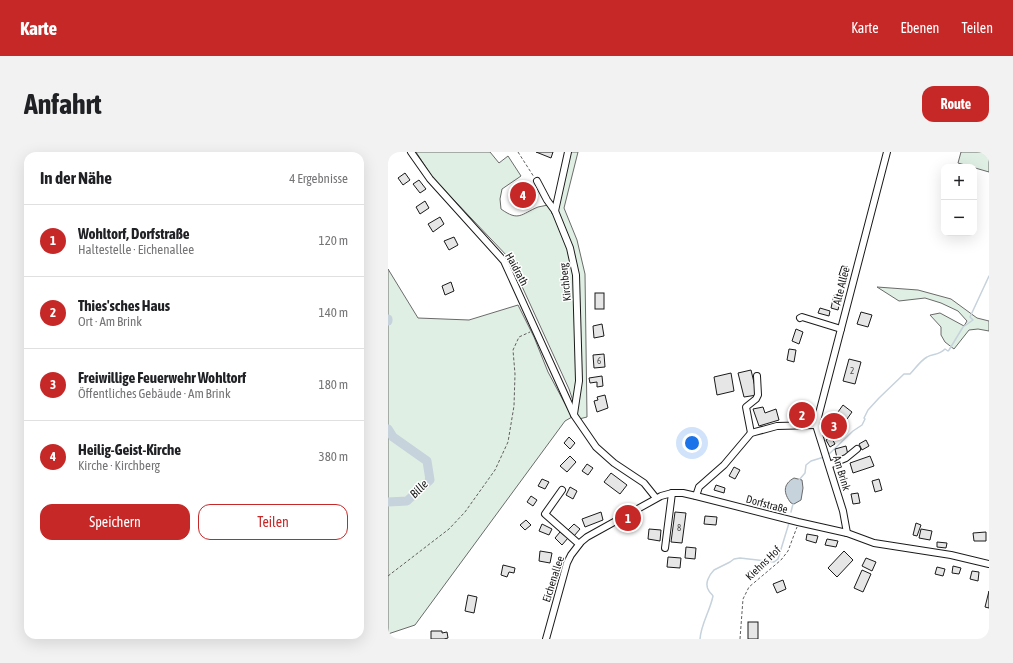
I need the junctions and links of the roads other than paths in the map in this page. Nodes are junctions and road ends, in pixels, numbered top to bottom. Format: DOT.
graph roads {
  1 [pos="411,152"];
  2 [pos="568,152"];
  3 [pos="886,152"];
  4 [pos="537,181"];
  5 [pos="554,211"];
  6 [pos="800,318"];
  7 [pos="841,329"];
  8 [pos="756,376"];
  9 [pos="574,415"];
  10 [pos="816,425"];
  11 [pos="751,433"];
  12 [pos="857,449"];
  13 [pos="829,465"];
  14 [pos="562,490"];
  15 [pos="672,493"];
  16 [pos="696,496"];
  17 [pos="656,498"];
  18 [pos="847,533"];
  19 [pos="579,544"];
  20 [pos="665,548"];
  21 [pos="989,564"];
  22 [pos="546,639"];
  1 -- 9 [label="street, Haidrath"];
  2 -- 5 [label="street"];
  3 -- 7 [label="street, Alte Allee"];
  4 -- 5 [label="street, Kirchberg"];
  5 -- 9 [label="street, Kirchberg"];
  6 -- 7 [label="street"];
  7 -- 10 [label="street, Alte Allee"];
  8 -- 11 [label="street"];
  9 -- 17 [label="street"];
  10 -- 11 [label="street"];
  10 -- 13 [label="street, Am Brink"];
  11 -- 16 [label="street"];
  12 -- 13 [label="street"];
  13 -- 18 [label="street, Am Brink"];
  14 -- 19 [label="street"];
  15 -- 16 [label="street, Dorfstraße"];
  15 -- 17 [label="street, Dorfstraße"];
  15 -- 20 [label="street"];
  16 -- 18 [label="street, Dorfstraße"];
  17 -- 19 [label="street, Eichenallee"];
  18 -- 21 [label="street, Dorfstraße"];
  19 -- 22 [label="street, Eichenallee"];
}
